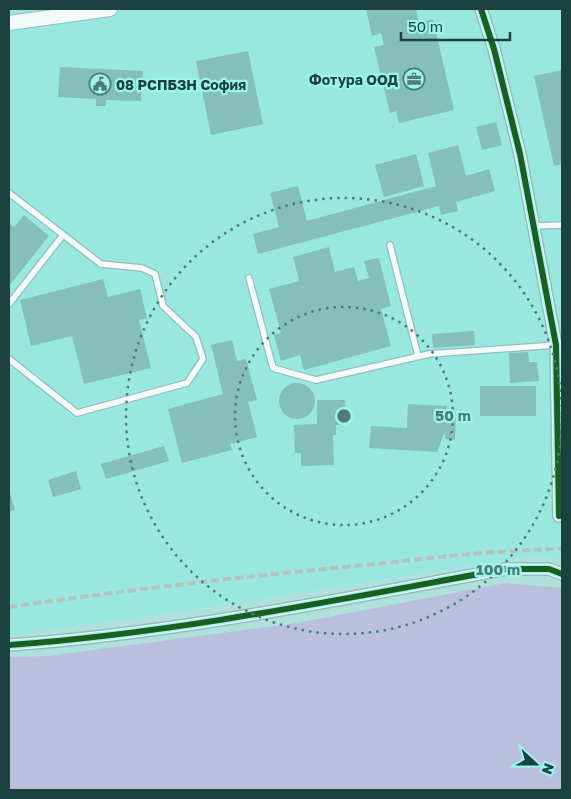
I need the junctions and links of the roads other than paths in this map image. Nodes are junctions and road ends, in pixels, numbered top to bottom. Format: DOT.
graph roads {
  1 [pos="110,9"];
  2 [pos="481,9"];
  3 [pos="9,23"];
  4 [pos="9,193"];
  5 [pos="562,225"];
  6 [pos="534,226"];
  7 [pos="63,235"];
  8 [pos="390,245"];
  9 [pos="249,278"];
  10 [pos="9,304"];
  11 [pos="556,345"];
  12 [pos="418,356"];
  13 [pos="9,359"];
  14 [pos="559,516"];
  15 [pos="562,574"];
  16 [pos="9,646"];
  1 -- 3 [label="street"];
  2 -- 6 [label="street"];
  4 -- 7 [label="lane"];
  5 -- 6 [label="lane"];
  6 -- 11 [label="street"];
  7 -- 10 [label="lane"];
  7 -- 13 [label="lane"];
  8 -- 12 [label="lane"];
  9 -- 12 [label="lane"];
  11 -- 12 [label="lane"];
  11 -- 14 [label="street"];
  15 -- 16 [label="street"];
}
